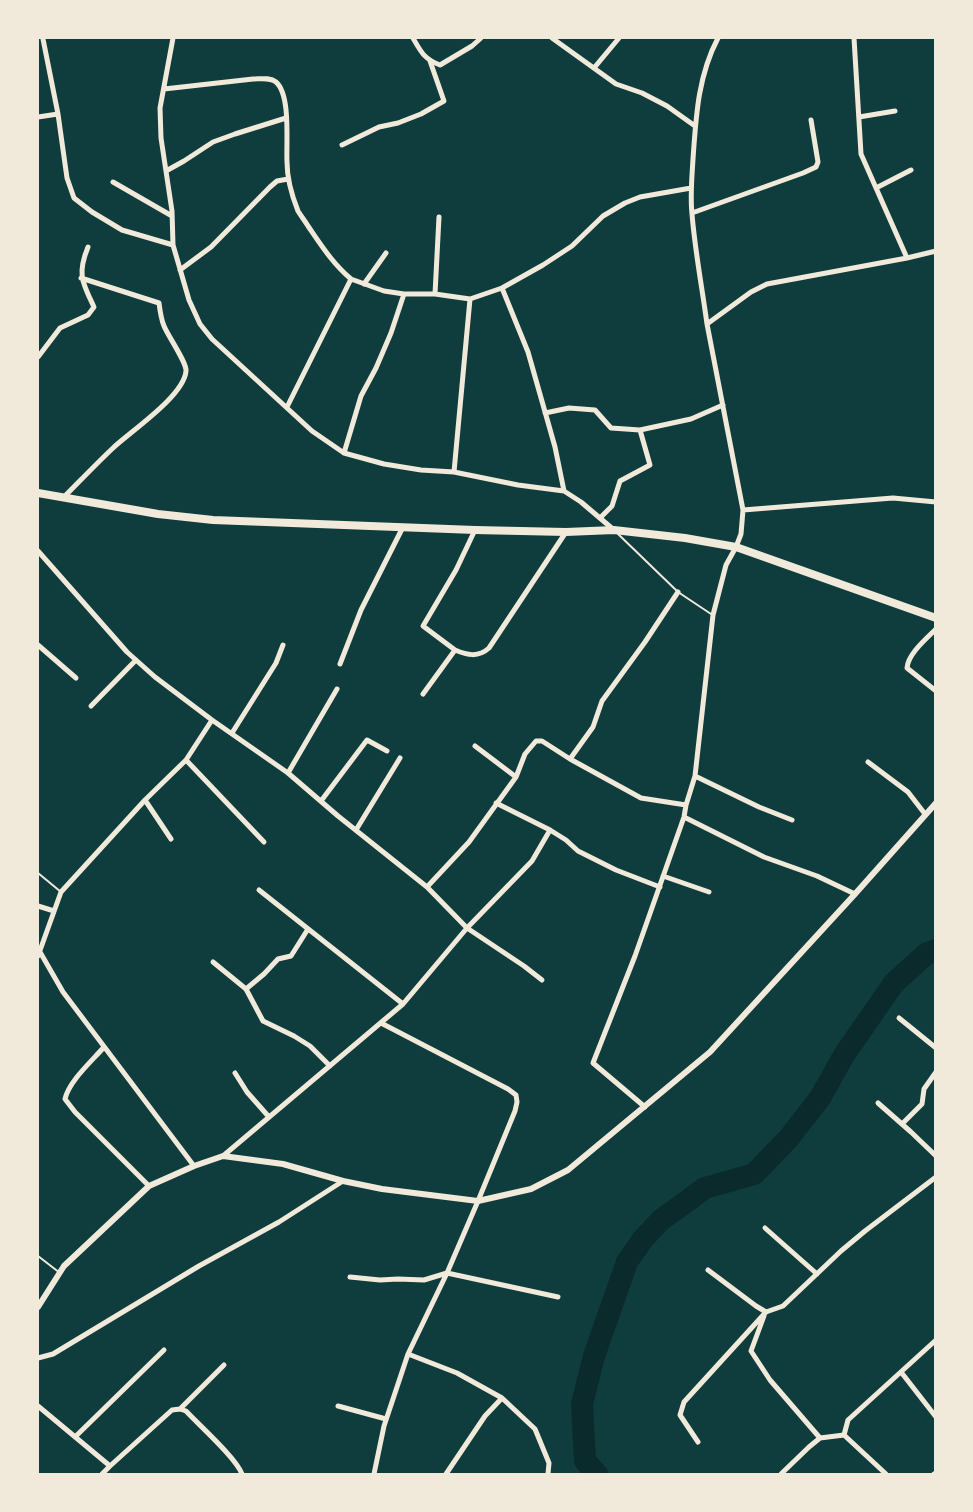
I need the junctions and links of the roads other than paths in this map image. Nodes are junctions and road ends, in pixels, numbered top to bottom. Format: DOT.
graph roads {
  1 [pos="173,38"];
  2 [pos="413,38"];
  3 [pos="481,38"];
  4 [pos="552,38"];
  5 [pos="620,38"];
  6 [pos="718,38"];
  7 [pos="854,38"];
  8 [pos="43,39"];
  9 [pos="430,61"];
  10 [pos="594,68"];
  11 [pos="164,89"];
  12 [pos="895,111"];
  13 [pos="58,114"];
  14 [pos="38,117"];
  15 [pos="859,117"];
  16 [pos="286,118"];
  17 [pos="811,120"];
  18 [pos="695,126"];
  19 [pos="342,145"];
  20 [pos="911,170"];
  21 [pos="166,171"];
  22 [pos="288,179"];
  23 [pos="113,182"];
  24 [pos="691,188"];
  25 [pos="876,188"];
  26 [pos="692,213"];
  27 [pos="172,216"];
  28 [pos="439,217"];
  29 [pos="173,245"];
  30 [pos="88,247"];
  31 [pos="936,251"];
  32 [pos="386,254"];
  33 [pos="906,258"];
  34 [pos="180,270"];
  35 [pos="81,278"];
  36 [pos="351,279"];
  37 [pos="364,284"];
  38 [pos="502,288"];
  39 [pos="404,294"];
  40 [pos="435,294"];
  41 [pos="470,299"];
  42 [pos="707,324"];
  43 [pos="38,357"];
  44 [pos="723,405"];
  45 [pos="287,407"];
  46 [pos="545,413"];
  47 [pos="640,430"];
  48 [pos="344,453"];
  49 [pos="454,472"];
  50 [pos="564,491"];
  51 [pos="38,493"];
  52 [pos="64,497"];
  53 [pos="936,502"];
  54 [pos="743,510"];
  55 [pos="600,518"];
  56 [pos="403,527"];
  57 [pos="475,530"];
  58 [pos="614,530"];
  59 [pos="566,532"];
  60 [pos="736,547"];
  61 [pos="38,550"];
  62 [pos="678,592"];
  63 [pos="712,615"];
  64 [pos="936,618"];
  65 [pos="936,629"];
  66 [pos="38,645"];
  67 [pos="283,645"];
  68 [pos="455,650"];
  69 [pos="136,660"];
  70 [pos="340,664"];
  71 [pos="76,678"];
  72 [pos="337,689"];
  73 [pos="936,691"];
  74 [pos="423,694"];
  75 [pos="91,706"];
  76 [pos="212,720"];
  77 [pos="232,733"];
  78 [pos="475,746"];
  79 [pos="387,751"];
  80 [pos="400,758"];
  81 [pos="570,759"];
  82 [pos="186,760"];
  83 [pos="868,762"];
  84 [pos="288,773"];
  85 [pos="695,776"];
  86 [pos="516,777"];
  87 [pos="145,800"];
  88 [pos="321,801"];
  89 [pos="496,803"];
  90 [pos="936,803"];
  91 [pos="686,805"];
  92 [pos="925,814"];
  93 [pos="684,817"];
  94 [pos="792,820"];
  95 [pos="356,830"];
  96 [pos="550,830"];
  97 [pos="171,839"];
  98 [pos="264,842"];
  99 [pos="38,873"];
  100 [pos="663,876"];
  101 [pos="427,887"];
  102 [pos="660,887"];
  103 [pos="259,890"];
  104 [pos="61,892"];
  105 [pos="709,892"];
  106 [pos="855,894"];
  107 [pos="38,906"];
  108 [pos="54,911"];
  109 [pos="467,928"];
  110 [pos="308,929"];
  111 [pos="39,954"];
  112 [pos="213,962"];
  113 [pos="542,980"];
  114 [pos="246,989"];
  115 [pos="403,1004"];
  116 [pos="899,1018"];
  117 [pos="381,1023"];
  118 [pos="104,1047"];
  119 [pos="936,1048"];
  120 [pos="330,1066"];
  121 [pos="235,1072"];
  122 [pos="936,1072"];
  123 [pos="878,1103"];
  124 [pos="645,1107"];
  125 [pos="269,1118"];
  126 [pos="902,1124"];
  127 [pos="223,1155"];
  128 [pos="936,1156"];
  129 [pos="194,1166"];
  130 [pos="936,1177"];
  131 [pos="343,1181"];
  132 [pos="149,1186"];
  133 [pos="478,1201"];
  134 [pos="765,1228"];
  135 [pos="38,1256"];
  136 [pos="708,1270"];
  137 [pos="60,1273"];
  138 [pos="447,1273"];
  139 [pos="817,1274"];
  140 [pos="350,1277"];
  141 [pos="558,1297"];
  142 [pos="38,1307"];
  143 [pos="766,1312"];
  144 [pos="936,1340"];
  145 [pos="164,1350"];
  146 [pos="408,1354"];
  147 [pos="38,1358"];
  148 [pos="224,1365"];
  149 [pos="900,1372"];
  150 [pos="502,1398"];
  151 [pos="38,1406"];
  152 [pos="338,1406"];
  153 [pos="180,1409"];
  154 [pos="936,1417"];
  155 [pos="386,1419"];
  156 [pos="844,1435"];
  157 [pos="75,1437"];
  158 [pos="820,1438"];
  159 [pos="698,1442"];
  160 [pos="110,1466"];
  161 [pos="102,1474"];
  162 [pos="242,1474"];
  163 [pos="375,1474"];
  164 [pos="446,1474"];
  165 [pos="548,1474"];
  166 [pos="781,1474"];
  167 [pos="886,1474"];
  1 -- 11 [label="street"];
  2 -- 9 [label="street"];
  3 -- 9 [label="street"];
  4 -- 10 [label="street"];
  5 -- 10 [label="street"];
  6 -- 18 [label="street"];
  7 -- 15 [label="street"];
  8 -- 13 [label="street"];
  9 -- 19 [label="street"];
  10 -- 18 [label="street"];
  11 -- 16 [label="street"];
  11 -- 21 [label="street"];
  12 -- 15 [label="street"];
  13 -- 14 [label="street"];
  13 -- 29 [label="street"];
  15 -- 25 [label="street"];
  16 -- 21 [label="street"];
  16 -- 22 [label="street"];
  17 -- 26 [label="street"];
  18 -- 24 [label="street"];
  20 -- 25 [label="street"];
  21 -- 27 [label="street"];
  22 -- 34 [label="street"];
  22 -- 36 [label="street"];
  23 -- 27 [label="street"];
  24 -- 26 [label="street"];
  24 -- 38 [label="street"];
  25 -- 33 [label="street"];
  26 -- 42 [label="street"];
  27 -- 29 [label="street"];
  28 -- 40 [label="street"];
  29 -- 34 [label="street"];
  30 -- 35 [label="street"];
  31 -- 33 [label="street"];
  32 -- 37 [label="street"];
  33 -- 42 [label="street"];
  34 -- 45 [label="street"];
  35 -- 43 [label="street"];
  35 -- 52 [label="street"];
  36 -- 37 [label="street"];
  36 -- 45 [label="street"];
  37 -- 39 [label="street"];
  38 -- 41 [label="street"];
  38 -- 46 [label="street"];
  39 -- 40 [label="street"];
  39 -- 48 [label="street"];
  40 -- 41 [label="street"];
  41 -- 49 [label="street"];
  42 -- 44 [label="street"];
  44 -- 47 [label="street"];
  44 -- 54 [label="street"];
  45 -- 48 [label="street"];
  46 -- 47 [label="street"];
  46 -- 50 [label="street"];
  47 -- 55 [label="street"];
  48 -- 49 [label="street"];
  49 -- 50 [label="street"];
  50 -- 55 [label="street"];
  51 -- 52 [label="main road"];
  52 -- 56 [label="main road"];
  53 -- 54 [label="street"];
  54 -- 60 [label="street"];
  55 -- 58 [label="street"];
  56 -- 57 [label="main road"];
  56 -- 70 [label="street"];
  57 -- 59 [label="main road"];
  57 -- 68 [label="street"];
  58 -- 59 [label="main road"];
  58 -- 60 [label="main road"];
  58 -- 62 [label="lane"];
  59 -- 68 [label="street"];
  60 -- 63 [label="street"];
  60 -- 64 [label="main road"];
  61 -- 69 [label="street"];
  62 -- 63 [label="lane"];
  62 -- 81 [label="street"];
  63 -- 85 [label="street"];
  65 -- 73 [label="street"];
  66 -- 71 [label="street"];
  67 -- 77 [label="street"];
  68 -- 74 [label="street"];
  69 -- 75 [label="street"];
  69 -- 76 [label="street"];
  72 -- 84 [label="street"];
  76 -- 77 [label="street"];
  76 -- 82 [label="street"];
  77 -- 84 [label="street"];
  78 -- 86 [label="street"];
  79 -- 88 [label="street"];
  80 -- 95 [label="street"];
  81 -- 86 [label="street"];
  81 -- 91 [label="street"];
  82 -- 87 [label="street"];
  82 -- 98 [label="street"];
  83 -- 92 [label="street"];
  84 -- 88 [label="street"];
  85 -- 91 [label="street"];
  85 -- 94 [label="street"];
  86 -- 89 [label="street"];
  87 -- 97 [label="street"];
  87 -- 104 [label="street"];
  88 -- 95 [label="street"];
  89 -- 96 [label="street"];
  89 -- 101 [label="street"];
  90 -- 92 [label="street"];
  91 -- 93 [label="street"];
  92 -- 106 [label="street"];
  93 -- 100 [label="street"];
  93 -- 106 [label="street"];
  95 -- 101 [label="street"];
  96 -- 102 [label="street"];
  96 -- 109 [label="street"];
  99 -- 104 [label="lane"];
  100 -- 102 [label="street"];
  100 -- 105 [label="street"];
  101 -- 109 [label="street"];
  102 -- 124 [label="street"];
  103 -- 110 [label="street"];
  104 -- 108 [label="street"];
  106 -- 124 [label="street"];
  107 -- 108 [label="street"];
  108 -- 111 [label="street"];
  109 -- 113 [label="street"];
  109 -- 115 [label="street"];
  110 -- 114 [label="street"];
  110 -- 115 [label="street"];
  111 -- 118 [label="street"];
  112 -- 114 [label="street"];
  114 -- 120 [label="street"];
  115 -- 117 [label="street"];
  116 -- 119 [label="street"];
  117 -- 120 [label="street"];
  117 -- 133 [label="street"];
  118 -- 129 [label="street"];
  118 -- 132 [label="street"];
  120 -- 125 [label="street"];
  121 -- 125 [label="street"];
  122 -- 126 [label="street"];
  123 -- 126 [label="street"];
  124 -- 133 [label="street"];
  125 -- 127 [label="street"];
  126 -- 128 [label="street"];
  127 -- 129 [label="street"];
  127 -- 131 [label="street"];
  129 -- 132 [label="street"];
  130 -- 139 [label="street"];
  131 -- 133 [label="street"];
  131 -- 147 [label="street"];
  132 -- 137 [label="street"];
  133 -- 138 [label="street"];
  134 -- 139 [label="street"];
  135 -- 137 [label="lane"];
  136 -- 143 [label="street"];
  137 -- 142 [label="street"];
  138 -- 140 [label="street"];
  138 -- 141 [label="street"];
  138 -- 146 [label="street"];
  139 -- 143 [label="street"];
  143 -- 158 [label="street"];
  143 -- 159 [label="street"];
  144 -- 149 [label="street"];
  145 -- 157 [label="street"];
  146 -- 150 [label="street"];
  146 -- 155 [label="street"];
  148 -- 153 [label="street"];
  149 -- 154 [label="street"];
  149 -- 156 [label="street"];
  150 -- 164 [label="street"];
  150 -- 165 [label="street"];
  151 -- 157 [label="street"];
  152 -- 155 [label="street"];
  153 -- 160 [label="street"];
  153 -- 162 [label="street"];
  155 -- 163 [label="street"];
  156 -- 158 [label="street"];
  156 -- 167 [label="street"];
  157 -- 160 [label="street"];
  158 -- 166 [label="street"];
  160 -- 161 [label="street"];
}
